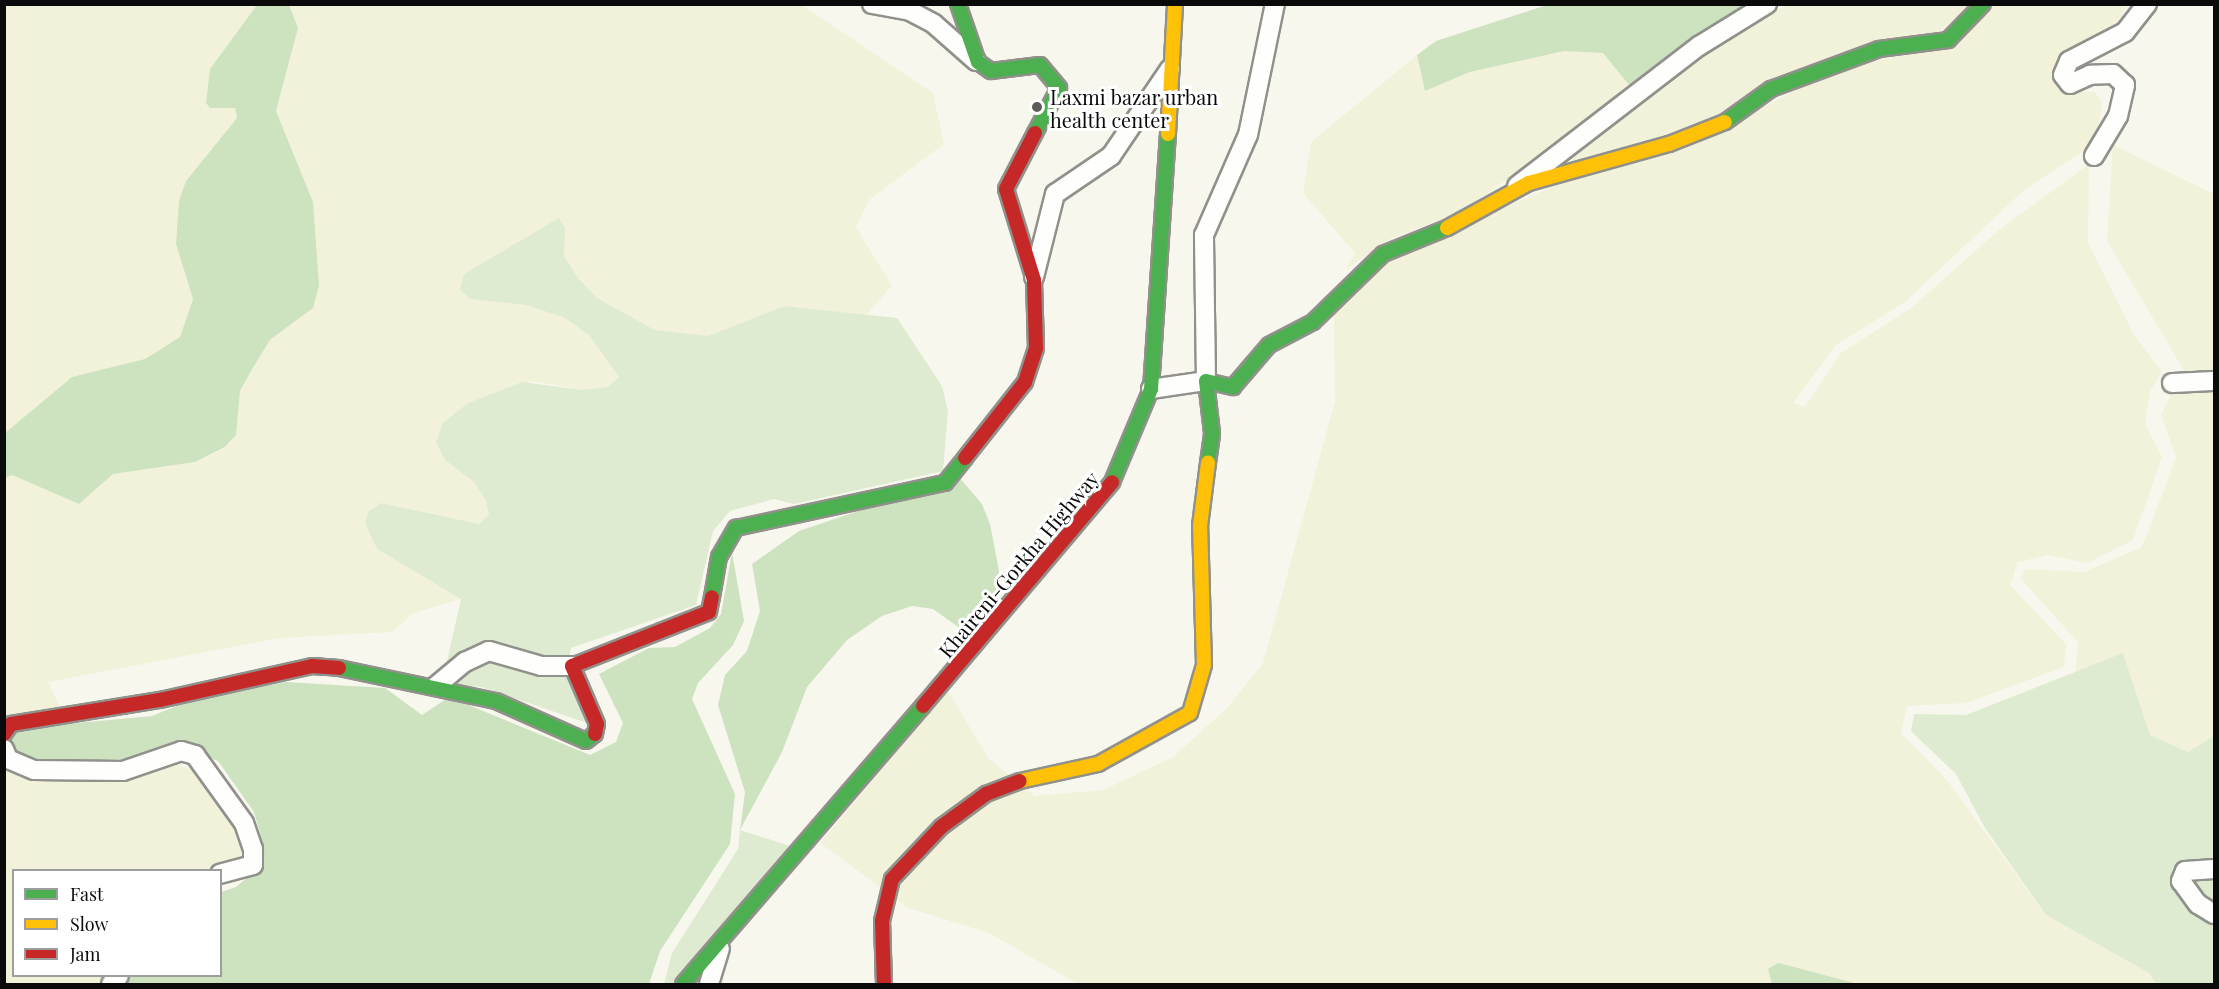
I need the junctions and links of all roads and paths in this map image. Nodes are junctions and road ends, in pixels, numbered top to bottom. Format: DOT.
graph roads {
  1 [pos="872,4"];
  2 [pos="958,4"];
  3 [pos="1175,4"];
  4 [pos="1275,4"];
  5 [pos="1767,4"];
  6 [pos="1983,4"];
  7 [pos="2147,4"];
  8 [pos="978,62"];
  9 [pos="1170,69"];
  10 [pos="2094,156"];
  11 [pos="1512,192"];
  12 [pos="1034,280"];
  13 [pos="1206,381"];
  14 [pos="2214,381"];
  15 [pos="2172,383"];
  16 [pos="1151,389"];
  17 [pos="572,666"];
  18 [pos="436,686"];
  19 [pos="4,734"];
  20 [pos="4,750"];
  21 [pos="2214,868"];
  22 [pos="222,873"];
  23 [pos="2214,914"];
  24 [pos="724,935"];
  25 [pos="683,984"];
  26 [pos="709,984"];
  27 [pos="884,984"];
  1 -- 8 [label="street"];
  2 -- 8 [label="street"];
  3 -- 9 [label="street, Khaireni-Gorkha Highway"];
  4 -- 13 [label="street"];
  5 -- 11 [label="street"];
  6 -- 11 [label="street"];
  7 -- 10 [label="street"];
  8 -- 12 [label="street"];
  9 -- 12 [label="street"];
  9 -- 16 [label="street, Khaireni-Gorkha Highway"];
  11 -- 13 [label="street"];
  12 -- 17 [label="street"];
  13 -- 16 [label="street"];
  13 -- 27 [label="street"];
  14 -- 15 [label="street"];
  16 -- 24 [label="street, Khaireni-Gorkha Highway"];
  17 -- 18 [label="street"];
  17 -- 18 [label="street"];
  18 -- 19 [label="street"];
  20 -- 22 [label="street"];
  21 -- 23 [label="street"];
  24 -- 25 [label="street, Khaireni-Gorkha Highway"];
  24 -- 26 [label="street"];
}
